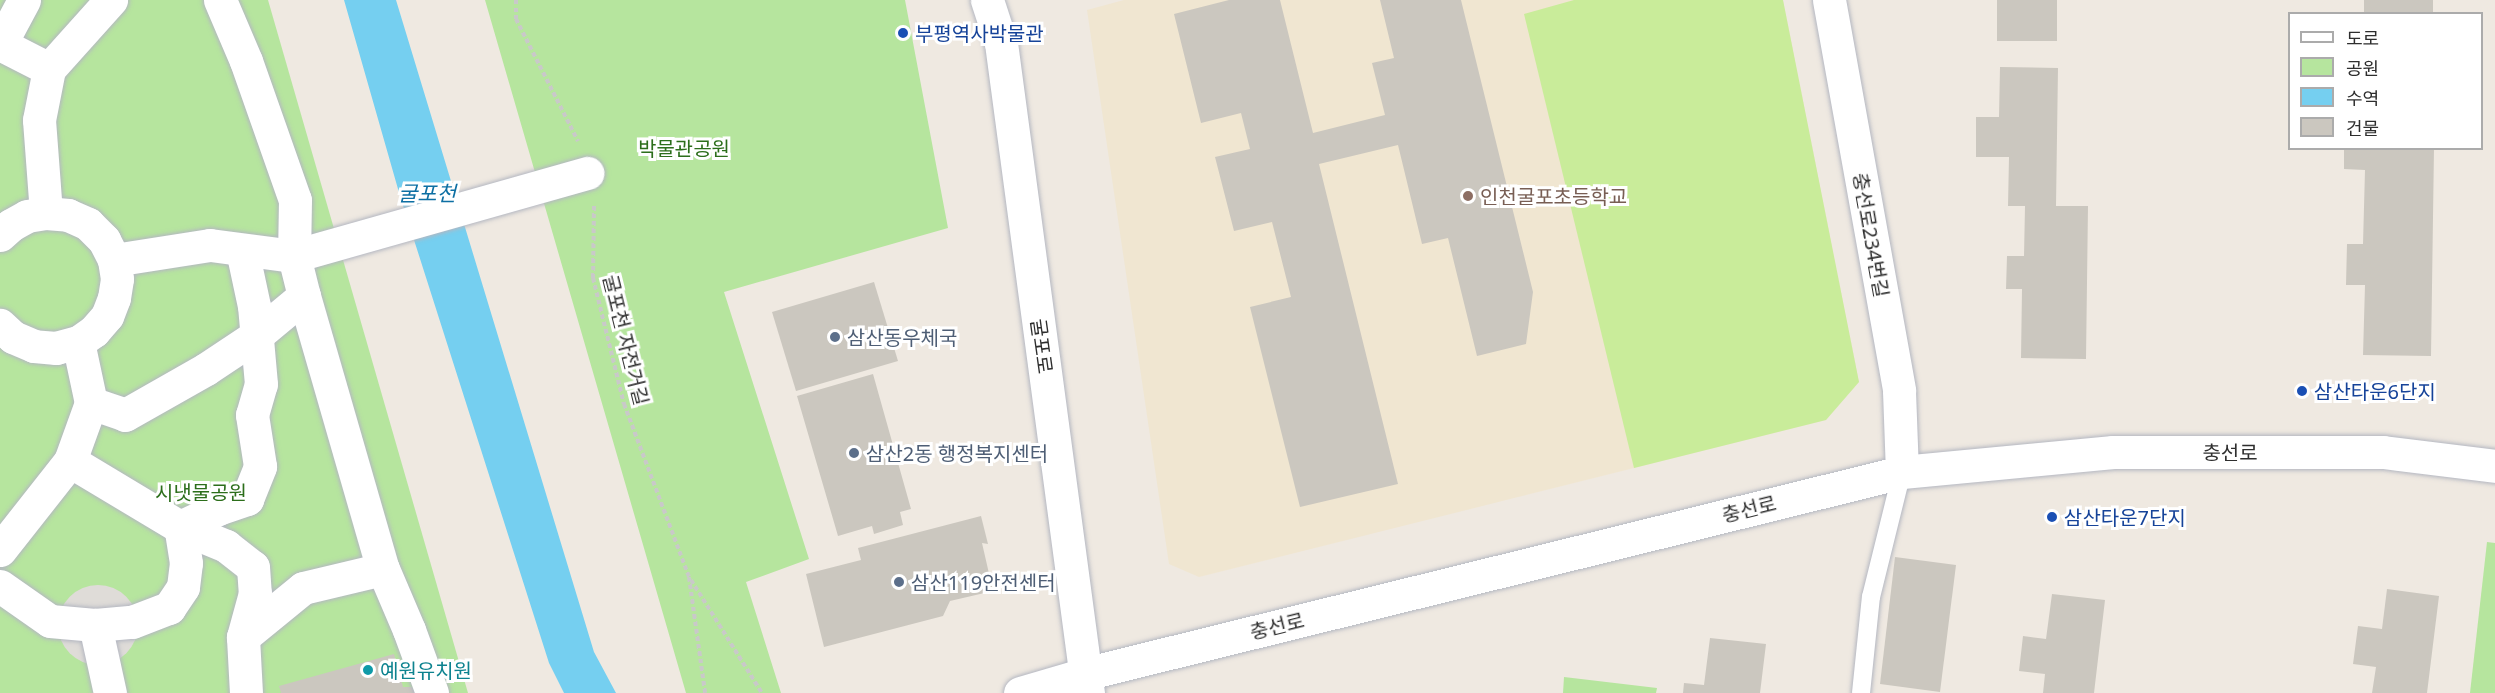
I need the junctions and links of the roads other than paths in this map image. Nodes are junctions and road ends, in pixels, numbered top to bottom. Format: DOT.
graph roads {
  1 [pos="24,0"];
  2 [pos="111,0"];
  3 [pos="220,0"];
  4 [pos="987,0"];
  5 [pos="1829,0"];
  6 [pos="0,45"];
  7 [pos="49,69"];
  8 [pos="588,174"];
  9 [pos="46,213"];
  10 [pos="0,235"];
  11 [pos="242,250"];
  12 [pos="294,256"];
  13 [pos="114,260"];
  14 [pos="304,296"];
  15 [pos="0,325"];
  16 [pos="257,335"];
  17 [pos="78,342"];
  18 [pos="91,403"];
  19 [pos="70,461"];
  20 [pos="2495,466"];
  21 [pos="1902,472"];
  22 [pos="180,527"];
  23 [pos="0,550"];
  24 [pos="383,569"];
  25 [pos="0,586"];
  26 [pos="95,625"];
  27 [pos="243,637"];
  28 [pos="1088,683"];
  29 [pos="110,693"];
  30 [pos="246,693"];
  31 [pos="432,693"];
  32 [pos="1020,693"];
  33 [pos="1861,693"];
  1 -- 6 [label="street"];
  2 -- 7 [label="street"];
  3 -- 12 [label="street"];
  4 -- 28 [label="street, 굴포로"];
  5 -- 21 [label="street, 충선로234번길"];
  6 -- 7 [label="street"];
  7 -- 9 [label="street"];
  8 -- 12 [label="street"];
  9 -- 10 [label="street"];
  9 -- 13 [label="street"];
  11 -- 12 [label="street"];
  11 -- 13 [label="street"];
  11 -- 16 [label="street"];
  12 -- 14 [label="street"];
  13 -- 17 [label="street"];
  14 -- 16 [label="street"];
  14 -- 24 [label="street"];
  15 -- 17 [label="street"];
  16 -- 18 [label="street"];
  16 -- 22 [label="street"];
  17 -- 18 [label="street"];
  18 -- 19 [label="street"];
  19 -- 22 [label="street"];
  19 -- 23 [label="street"];
  20 -- 21 [label="street, 충선로"];
  21 -- 28 [label="street, 충선로"];
  21 -- 33 [label="lane"];
  22 -- 26 [label="street"];
  22 -- 27 [label="street"];
  24 -- 27 [label="street"];
  24 -- 31 [label="street"];
  25 -- 26 [label="street"];
  26 -- 29 [label="street"];
  27 -- 30 [label="street"];
  28 -- 32 [label="street, 충선로"];
}
